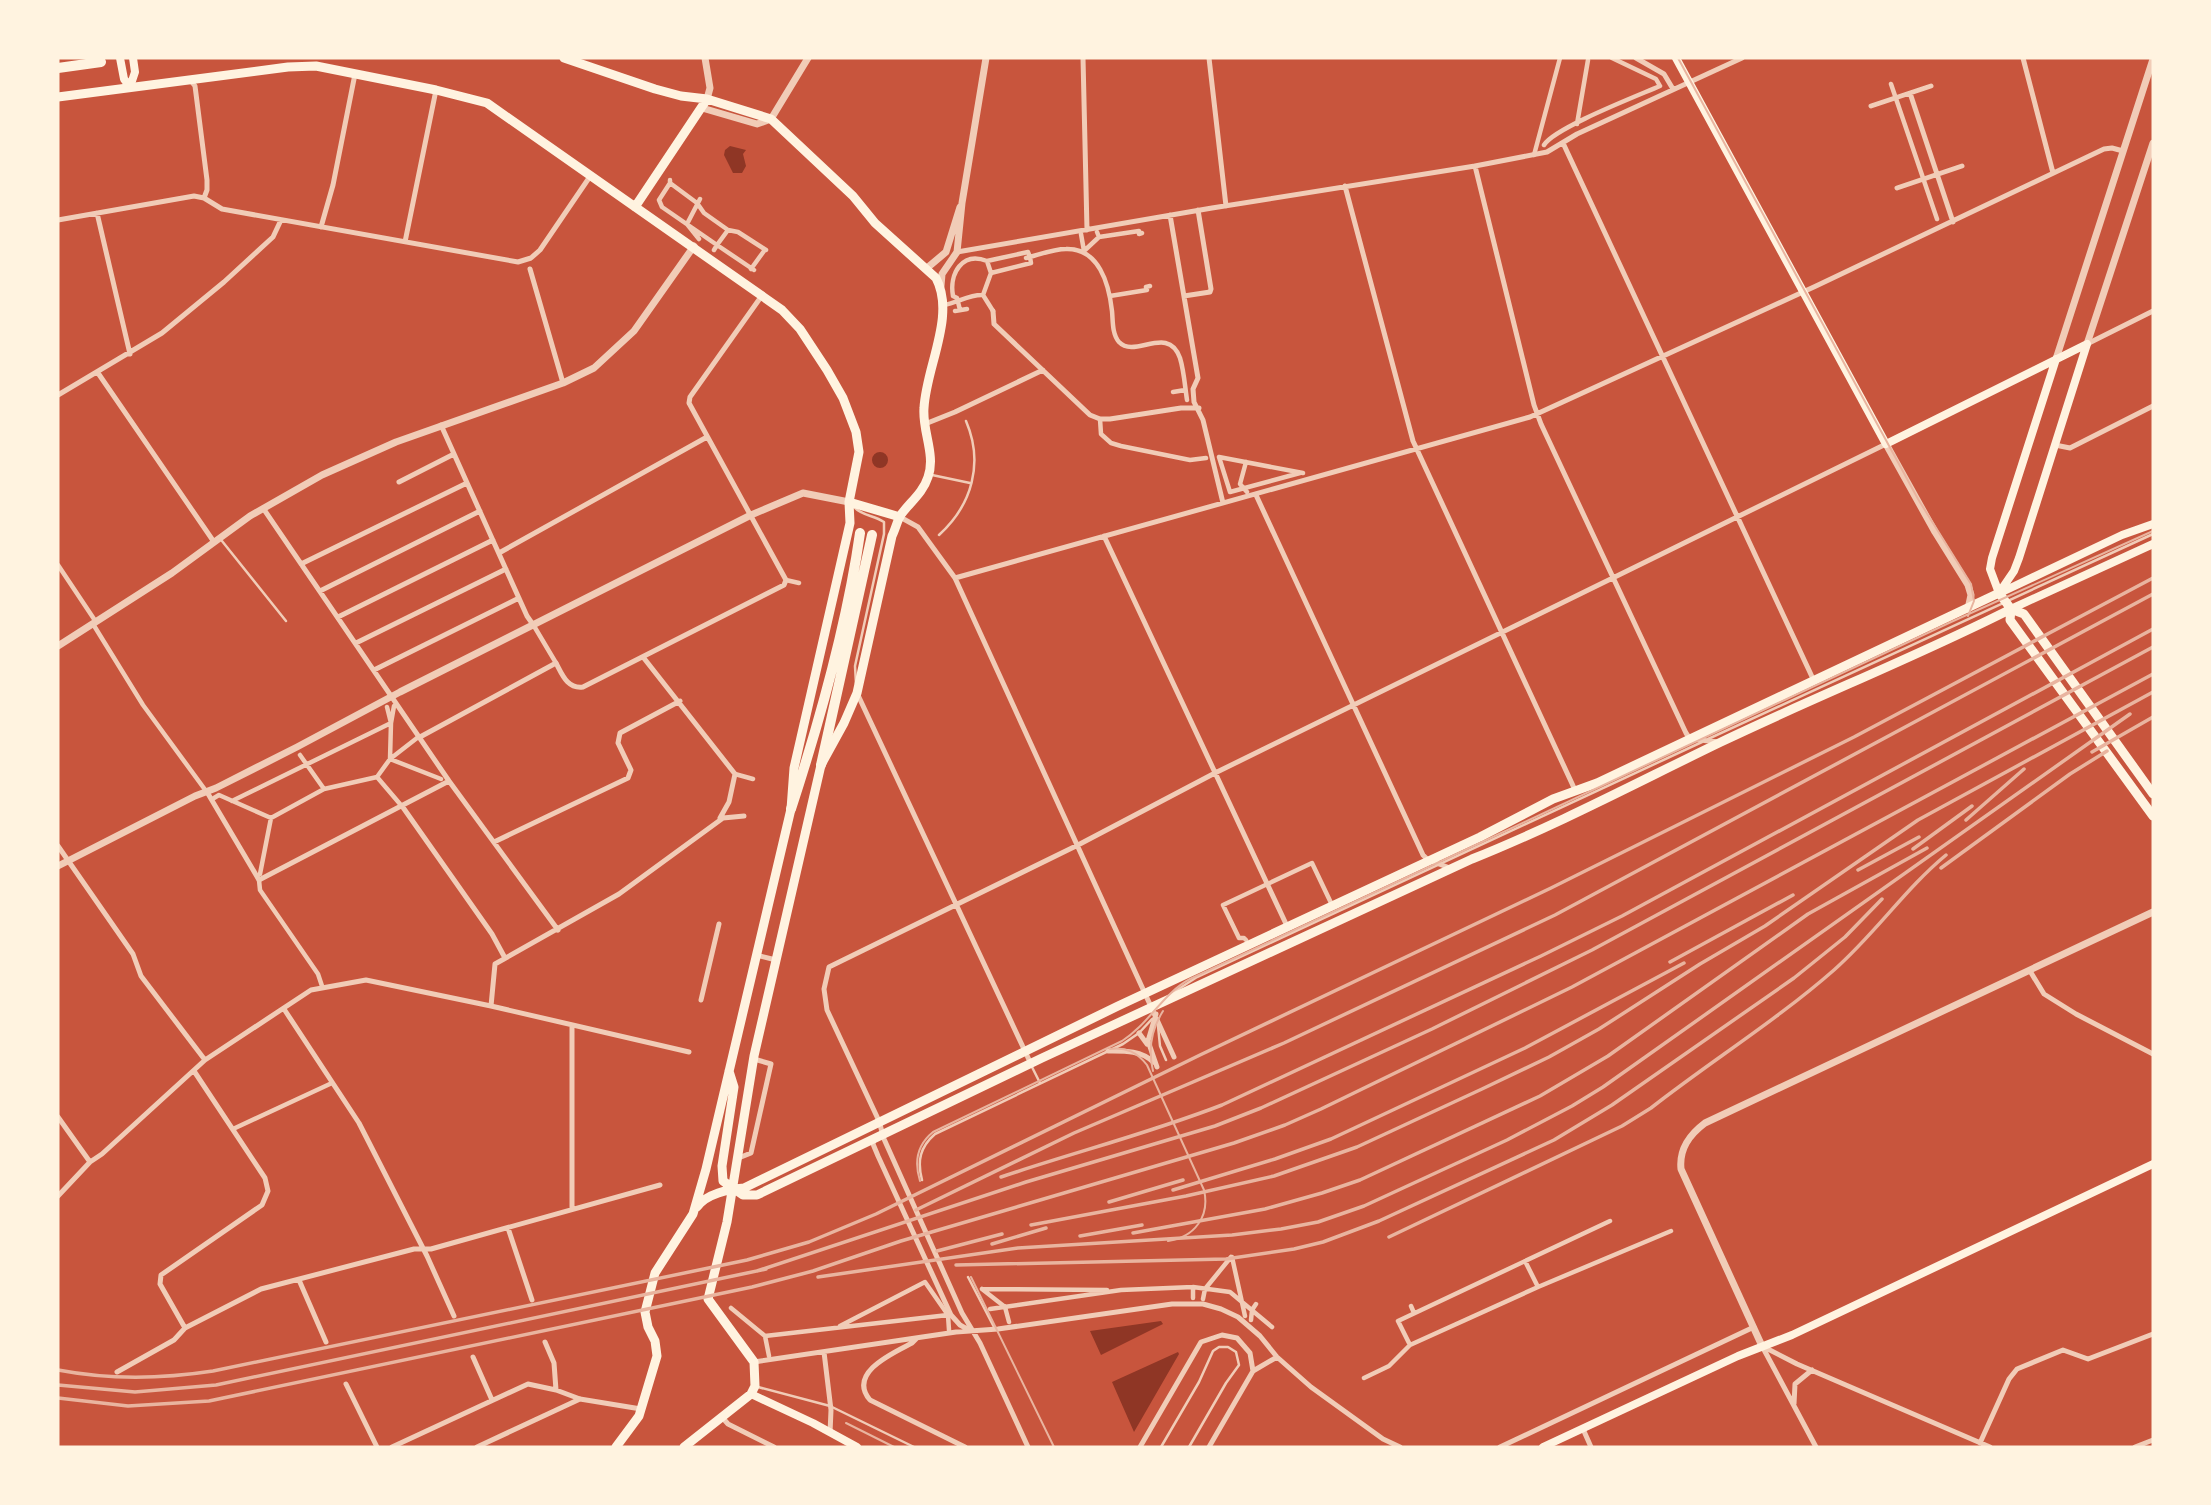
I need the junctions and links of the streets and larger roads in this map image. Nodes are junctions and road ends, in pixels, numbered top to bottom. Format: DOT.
graph roads {
  1 [pos="120,58"];
  2 [pos="133,58"];
  3 [pos="564,58"];
  4 [pos="705,58"];
  5 [pos="808,58"];
  6 [pos="986,58"];
  7 [pos="1083,58"];
  8 [pos="1209,58"];
  9 [pos="1560,58"];
  10 [pos="1612,58"];
  11 [pos="1636,58"];
  12 [pos="1676,58"];
  13 [pos="1742,58"];
  14 [pos="2024,58"];
  15 [pos="2153,59"];
  16 [pos="1588,60"];
  17 [pos="101,62"];
  18 [pos="58,68"];
  19 [pos="355,74"];
  20 [pos="191,80"];
  21 [pos="1688,82"];
  22 [pos="1891,84"];
  23 [pos="1931,86"];
  24 [pos="131,87"];
  25 [pos="1673,89"];
  26 [pos="436,90"];
  27 [pos="1910,93"];
  28 [pos="58,97"];
  29 [pos="1896,98"];
  30 [pos="704,104"];
  31 [pos="1871,107"];
  32 [pos="771,120"];
  33 [pos="1574,126"];
  34 [pos="1563,143"];
  35 [pos="2153,143"];
  36 [pos="1544,145"];
  37 [pos="2123,151"];
  38 [pos="1534,155"];
  39 [pos="1475,166"];
  40 [pos="1962,166"];
  41 [pos="2053,173"];
  42 [pos="1937,174"];
  43 [pos="590,175"];
  44 [pos="1923,179"];
  45 [pos="1345,187"];
  46 [pos="1897,188"];
  47 [pos="204,198"];
  48 [pos="699,201"];
  49 [pos="962,204"];
  50 [pos="1226,206"];
  51 [pos="635,207"];
  52 [pos="1198,210"];
  53 [pos="97,214"];
  54 [pos="1170,215"];
  55 [pos="1937,219"];
  56 [pos="58,220"];
  57 [pos="281,220"];
  58 [pos="1952,222"];
  59 [pos="687,224"];
  60 [pos="321,227"];
  61 [pos="728,230"];
  62 [pos="1087,230"];
  63 [pos="1142,233"];
  64 [pos="1080,234"];
  65 [pos="950,239"];
  66 [pos="405,242"];
  67 [pos="696,243"];
  68 [pos="715,247"];
  69 [pos="1084,251"];
  70 [pos="957,252"];
  71 [pos="983,257"];
  72 [pos="1028,257"];
  73 [pos="529,264"];
  74 [pos="927,268"];
  75 [pos="991,272"];
  76 [pos="941,286"];
  77 [pos="1150,286"];
  78 [pos="1803,292"];
  79 [pos="763,295"];
  80 [pos="983,295"];
  81 [pos="1111,296"];
  82 [pos="1184,296"];
  83 [pos="949,299"];
  84 [pos="958,302"];
  85 [pos="967,309"];
  86 [pos="993,311"];
  87 [pos="2153,311"];
  88 [pos="2087,344"];
  89 [pos="130,354"];
  90 [pos="1662,356"];
  91 [pos="2056,359"];
  92 [pos="1043,370"];
  93 [pos="98,373"];
  94 [pos="563,383"];
  95 [pos="1185,390"];
  96 [pos="1173,391"];
  97 [pos="58,395"];
  98 [pos="1187,400"];
  99 [pos="2153,406"];
  100 [pos="1199,408"];
  101 [pos="1538,414"];
  102 [pos="1100,419"];
  103 [pos="925,424"];
  104 [pos="441,425"];
  105 [pos="707,437"];
  106 [pos="1886,444"];
  107 [pos="2054,445"];
  108 [pos="1416,450"];
  109 [pos="454,454"];
  110 [pos="1206,458"];
  111 [pos="1246,462"];
  112 [pos="399,482"];
  113 [pos="467,483"];
  114 [pos="1240,484"];
  115 [pos="1246,490"];
  116 [pos="1230,492"];
  117 [pos="1256,495"];
  118 [pos="849,502"];
  119 [pos="1223,503"];
  120 [pos="263,508"];
  121 [pos="480,511"];
  122 [pos="751,515"];
  123 [pos="900,517"];
  124 [pos="1737,517"];
  125 [pos="2153,524"];
  126 [pos="860,533"];
  127 [pos="872,535"];
  128 [pos="1104,536"];
  129 [pos="217,540"];
  130 [pos="493,540"];
  131 [pos="2153,544"];
  132 [pos="499,553"];
  133 [pos="301,564"];
  134 [pos="58,565"];
  135 [pos="506,569"];
  136 [pos="954,578"];
  137 [pos="1614,579"];
  138 [pos="786,580"];
  139 [pos="799,583"];
  140 [pos="320,591"];
  141 [pos="519,598"];
  142 [pos="2005,601"];
  143 [pos="1968,610"];
  144 [pos="338,617"];
  145 [pos="94,623"];
  146 [pos="534,626"];
  147 [pos="1502,634"];
  148 [pos="356,643"];
  149 [pos="58,646"];
  150 [pos="643,657"];
  151 [pos="556,663"];
  152 [pos="374,670"];
  153 [pos="1814,681"];
  154 [pos="857,693"];
  155 [pos="393,697"];
  156 [pos="680,701"];
  157 [pos="394,706"];
  158 [pos="387,707"];
  159 [pos="1355,707"];
  160 [pos="391,723"];
  161 [pos="418,738"];
  162 [pos="1690,739"];
  163 [pos="1721,742"];
  164 [pos="300,755"];
  165 [pos="390,759"];
  166 [pos="307,764"];
  167 [pos="821,765"];
  168 [pos="1215,773"];
  169 [pos="736,774"];
  170 [pos="377,777"];
  171 [pos="441,779"];
  172 [pos="753,779"];
  173 [pos="449,781"];
  174 [pos="324,789"];
  175 [pos="1575,790"];
  176 [pos="206,792"];
  177 [pos="2153,794"];
  178 [pos="217,795"];
  179 [pos="232,801"];
  180 [pos="401,805"];
  181 [pos="791,809"];
  182 [pos="744,816"];
  183 [pos="2153,816"];
  184 [pos="271,818"];
  185 [pos="718,820"];
  186 [pos="494,842"];
  187 [pos="1077,845"];
  188 [pos="58,846"];
  189 [pos="1428,860"];
  190 [pos="68,861"];
  191 [pos="58,866"];
  192 [pos="1452,869"];
  193 [pos="260,877"];
  194 [pos="1268,884"];
  195 [pos="955,904"];
  196 [pos="1332,905"];
  197 [pos="2153,912"];
  198 [pos="719,924"];
  199 [pos="1287,926"];
  200 [pos="558,930"];
  201 [pos="1245,940"];
  202 [pos="756,955"];
  203 [pos="505,958"];
  204 [pos="776,960"];
  205 [pos="2030,971"];
  206 [pos="322,986"];
  207 [pos="1146,993"];
  208 [pos="701,1000"];
  209 [pos="491,1006"];
  210 [pos="284,1009"];
  211 [pos="1154,1011"];
  212 [pos="572,1026"];
  213 [pos="1139,1033"];
  214 [pos="1150,1050"];
  215 [pos="1108,1051"];
  216 [pos="689,1052"];
  217 [pos="1025,1052"];
  218 [pos="2153,1054"];
  219 [pos="1174,1057"];
  220 [pos="754,1059"];
  221 [pos="205,1060"];
  222 [pos="1031,1064"];
  223 [pos="729,1070"];
  224 [pos="194,1071"];
  225 [pos="332,1083"];
  226 [pos="58,1117"];
  227 [pos="233,1129"];
  228 [pos="878,1132"];
  229 [pos="736,1159"];
  230 [pos="90,1162"];
  231 [pos="2153,1164"];
  232 [pos="898,1171"];
  233 [pos="887,1177"];
  234 [pos="660,1185"];
  235 [pos="732,1189"];
  236 [pos="58,1196"];
  237 [pos="572,1209"];
  238 [pos="693,1214"];
  239 [pos="1610,1220"];
  240 [pos="508,1228"];
  241 [pos="1671,1231"];
  242 [pos="422,1248"];
  243 [pos="1525,1261"];
  244 [pos="299,1280"];
  245 [pos="1193,1287"];
  246 [pos="1538,1287"];
  247 [pos="1205,1289"];
  248 [pos="1121,1290"];
  249 [pos="1194,1297"];
  250 [pos="1203,1299"];
  251 [pos="532,1300"];
  252 [pos="1244,1304"];
  253 [pos="1256,1304"];
  254 [pos="1411,1306"];
  255 [pos="1005,1307"];
  256 [pos="731,1308"];
  257 [pos="990,1309"];
  258 [pos="1252,1310"];
  259 [pos="1414,1313"];
  260 [pos="948,1315"];
  261 [pos="454,1316"];
  262 [pos="1009,1322"];
  263 [pos="1272,1327"];
  264 [pos="1754,1327"];
  265 [pos="185,1328"];
  266 [pos="836,1328"];
  267 [pos="949,1330"];
  268 [pos="972,1331"];
  269 [pos="2153,1334"];
  270 [pos="765,1336"];
  271 [pos="917,1338"];
  272 [pos="326,1342"];
  273 [pos="545,1342"];
  274 [pos="1410,1345"];
  275 [pos="1762,1346"];
  276 [pos="824,1352"];
  277 [pos="769,1356"];
  278 [pos="473,1357"];
  279 [pos="1277,1357"];
  280 [pos="754,1362"];
  281 [pos="1812,1370"];
  282 [pos="117,1371"];
  283 [pos="1252,1371"];
  284 [pos="1364,1378"];
  285 [pos="346,1384"];
  286 [pos="556,1390"];
  287 [pos="753,1390"];
  288 [pos="580,1399"];
  289 [pos="492,1400"];
  290 [pos="1795,1406"];
  291 [pos="641,1409"];
  292 [pos="721,1416"];
  293 [pos="1583,1429"];
  294 [pos="830,1433"];
  295 [pos="1383,1439"];
  296 [pos="2153,1440"];
  297 [pos="1980,1443"];
  298 [pos="377,1447"];
  299 [pos="392,1447"];
  300 [pos="477,1447"];
  301 [pos="616,1447"];
  302 [pos="684,1447"];
  303 [pos="774,1447"];
  304 [pos="857,1447"];
  305 [pos="965,1447"];
  306 [pos="1028,1447"];
  307 [pos="1140,1447"];
  308 [pos="1209,1447"];
  309 [pos="1391,1447"];
  310 [pos="1400,1447"];
  311 [pos="1500,1447"];
  312 [pos="1543,1447"];
  313 [pos="1591,1447"];
  314 [pos="1816,1447"];
  315 [pos="1990,1447"];
  316 [pos="2135,1447"];
  1 -- 24 [label="main road"];
  2 -- 24 [label="main road"];
  3 -- 30 [label="main road"];
  4 -- 30 [label="street"];
  5 -- 32 [label="street"];
  6 -- 49 [label="street"];
  7 -- 62 [label="street"];
  8 -- 50 [label="street"];
  9 -- 38 [label="street"];
  10 -- 33 [label="street"];
  11 -- 25 [label="street"];
  12 -- 21 [label="main road"];
  13 -- 21 [label="street"];
  14 -- 41 [label="street"];
  15 -- 37 [label="street"];
  16 -- 33 [label="street"];
  17 -- 18 [label="highway"];
  19 -- 20 [label="main road"];
  19 -- 26 [label="main road"];
  19 -- 60 [label="street"];
  20 -- 24 [label="main road"];
  20 -- 47 [label="street"];
  21 -- 25 [label="street"];
  21 -- 78 [label="main road"];
  22 -- 29 [label="street"];
  23 -- 27 [label="street"];
  24 -- 28 [label="main road"];
  25 -- 34 [label="street"];
  26 -- 43 [label="main road"];
  26 -- 66 [label="street"];
  27 -- 29 [label="street"];
  27 -- 42 [label="street"];
  29 -- 31 [label="street"];
  29 -- 44 [label="street"];
  30 -- 32 [label="main road"];
  30 -- 51 [label="main road"];
  32 -- 74 [label="main road"];
  33 -- 36 [label="street"];
  34 -- 38 [label="street"];
  34 -- 90 [label="street"];
  35 -- 88 [label="street"];
  37 -- 41 [label="street"];
  37 -- 91 [label="street"];
  38 -- 39 [label="street"];
  39 -- 45 [label="street"];
  39 -- 101 [label="street"];
  40 -- 42 [label="street"];
  41 -- 58 [label="street"];
  42 -- 44 [label="street"];
  42 -- 58 [label="street"];
  43 -- 51 [label="main road"];
  43 -- 73 [label="street"];
  44 -- 46 [label="street"];
  44 -- 55 [label="street"];
  45 -- 50 [label="street"];
  45 -- 108 [label="street"];
  47 -- 53 [label="street"];
  47 -- 57 [label="street"];
  48 -- 59 [label="street"];
  48 -- 59 [label="street"];
  48 -- 61 [label="street"];
  49 -- 65 [label="street"];
  49 -- 70 [label="street"];
  50 -- 52 [label="street"];
  51 -- 67 [label="main road"];
  52 -- 54 [label="street"];
  52 -- 82 [label="street"];
  53 -- 56 [label="street"];
  53 -- 89 [label="street"];
  54 -- 62 [label="street"];
  54 -- 82 [label="street"];
  57 -- 60 [label="street"];
  57 -- 89 [label="street"];
  58 -- 78 [label="street"];
  59 -- 67 [label="street"];
  59 -- 68 [label="street"];
  60 -- 66 [label="street"];
  61 -- 68 [label="street"];
  61 -- 68 [label="street"];
  62 -- 70 [label="street"];
  63 -- 69 [label="street"];
  64 -- 69 [label="street"];
  65 -- 70 [label="street"];
  65 -- 74 [label="street"];
  66 -- 73 [label="street"];
  67 -- 79 [label="main road"];
  67 -- 94 [label="street"];
  69 -- 72 [label="street"];
  69 -- 81 [label="street"];
  70 -- 76 [label="street"];
  71 -- 72 [label="street"];
  71 -- 75 [label="street"];
  71 -- 83 [label="street"];
  72 -- 75 [label="street"];
  73 -- 94 [label="street"];
  74 -- 76 [label="main road"];
  75 -- 80 [label="street"];
  76 -- 83 [label="main road"];
  77 -- 81 [label="street"];
  78 -- 90 [label="street"];
  78 -- 106 [label="main road"];
  79 -- 105 [label="street"];
  79 -- 118 [label="main road"];
  80 -- 84 [label="street"];
  80 -- 86 [label="street"];
  81 -- 95 [label="street"];
  82 -- 100 [label="street"];
  83 -- 84 [label="street"];
  83 -- 84 [label="street"];
  83 -- 103 [label="main road"];
  84 -- 85 [label="street"];
  86 -- 92 [label="street"];
  87 -- 88 [label="street"];
  88 -- 91 [label="main road"];
  88 -- 107 [label="main road"];
  89 -- 93 [label="street"];
  90 -- 101 [label="street"];
  90 -- 124 [label="street"];
  91 -- 106 [label="main road"];
  91 -- 142 [label="main road"];
  92 -- 102 [label="street"];
  92 -- 103 [label="street"];
  93 -- 97 [label="street"];
  93 -- 129 [label="street"];
  94 -- 104 [label="street"];
  95 -- 96 [label="street"];
  95 -- 98 [label="street"];
  99 -- 107 [label="street"];
  100 -- 102 [label="street"];
  100 -- 119 [label="street"];
  101 -- 108 [label="street"];
  101 -- 137 [label="street"];
  102 -- 110 [label="street"];
  103 -- 123 [label="main road"];
  104 -- 109 [label="street"];
  104 -- 120 [label="street"];
  105 -- 122 [label="street"];
  105 -- 132 [label="street"];
  106 -- 124 [label="street"];
  106 -- 143 [label="street"];
  107 -- 142 [label="main road"];
  108 -- 117 [label="street"];
  108 -- 147 [label="street"];
  109 -- 112 [label="street"];
  109 -- 113 [label="street"];
  111 -- 114 [label="street"];
  111 -- 115 [label="street"];
  111 -- 116 [label="street"];
  113 -- 121 [label="street"];
  113 -- 133 [label="street"];
  114 -- 115 [label="street"];
  114 -- 116 [label="street"];
  115 -- 116 [label="street"];
  117 -- 119 [label="street"];
  117 -- 159 [label="street"];
  118 -- 122 [label="street"];
  118 -- 123 [label="main road"];
  118 -- 181 [label="main road"];
  119 -- 128 [label="street"];
  120 -- 129 [label="street"];
  120 -- 133 [label="street"];
  121 -- 130 [label="street"];
  121 -- 140 [label="street"];
  122 -- 138 [label="street"];
  122 -- 146 [label="street"];
  123 -- 136 [label="street"];
  123 -- 154 [label="main road"];
  124 -- 137 [label="street"];
  124 -- 153 [label="street"];
  125 -- 142 [label="main road"];
  126 -- 181 [label="highway"];
  127 -- 167 [label="highway"];
  128 -- 136 [label="street"];
  128 -- 168 [label="street"];
  129 -- 145 [label="street"];
  130 -- 132 [label="street"];
  130 -- 144 [label="street"];
  131 -- 142 [label="main road"];
  132 -- 135 [label="street"];
  133 -- 140 [label="street"];
  134 -- 145 [label="street"];
  135 -- 141 [label="street"];
  135 -- 148 [label="street"];
  136 -- 187 [label="street"];
  137 -- 147 [label="street"];
  137 -- 162 [label="street"];
  138 -- 139 [label="street"];
  138 -- 150 [label="street"];
  140 -- 144 [label="street"];
  141 -- 146 [label="street"];
  141 -- 152 [label="street"];
  142 -- 143 [label="main road"];
  142 -- 163 [label="main road"];
  142 -- 177 [label="main road"];
  142 -- 183 [label="main road"];
  143 -- 153 [label="main road"];
  144 -- 148 [label="street"];
  145 -- 149 [label="street"];
  145 -- 176 [label="street"];
  146 -- 151 [label="street"];
  146 -- 155 [label="street"];
  147 -- 159 [label="street"];
  147 -- 175 [label="street"];
  148 -- 152 [label="street"];
  150 -- 151 [label="street"];
  150 -- 156 [label="street"];
  151 -- 161 [label="street"];
  152 -- 155 [label="street"];
  153 -- 162 [label="main road"];
  154 -- 167 [label="main road"];
  154 -- 195 [label="street"];
  155 -- 161 [label="street"];
  155 -- 176 [label="street"];
  156 -- 169 [label="street"];
  156 -- 186 [label="street"];
  157 -- 160 [label="street"];
  158 -- 160 [label="street"];
  159 -- 168 [label="street"];
  159 -- 189 [label="street"];
  160 -- 165 [label="street"];
  160 -- 166 [label="street"];
  161 -- 165 [label="street"];
  161 -- 173 [label="street"];
  162 -- 163 [label="street"];
  162 -- 175 [label="main road"];
  163 -- 192 [label="main road"];
  164 -- 166 [label="street"];
  165 -- 170 [label="street"];
  165 -- 171 [label="street"];
  166 -- 174 [label="street"];
  166 -- 179 [label="street"];
  167 -- 204 [label="main road"];
  168 -- 187 [label="street"];
  168 -- 194 [label="street"];
  169 -- 172 [label="street"];
  169 -- 185 [label="street"];
  170 -- 174 [label="street"];
  170 -- 180 [label="street"];
  173 -- 180 [label="street"];
  173 -- 186 [label="street"];
  174 -- 184 [label="street"];
  175 -- 189 [label="main road"];
  176 -- 190 [label="street"];
  176 -- 193 [label="street"];
  178 -- 179 [label="street"];
  179 -- 184 [label="street"];
  180 -- 193 [label="street"];
  180 -- 203 [label="street"];
  181 -- 202 [label="main road"];
  182 -- 185 [label="street"];
  184 -- 193 [label="street"];
  185 -- 200 [label="street"];
  186 -- 200 [label="street"];
  187 -- 195 [label="street"];
  187 -- 207 [label="street"];
  188 -- 190 [label="street"];
  189 -- 192 [label="street"];
  189 -- 196 [label="main road"];
  190 -- 191 [label="street"];
  190 -- 221 [label="street"];
  192 -- 211 [label="main road"];
  193 -- 206 [label="street"];
  194 -- 196 [label="street"];
  194 -- 199 [label="street"];
  194 -- 201 [label="street"];
  195 -- 217 [label="street"];
  195 -- 228 [label="street"];
  196 -- 199 [label="main road"];
  197 -- 205 [label="street"];
  198 -- 208 [label="street"];
  199 -- 207 [label="main road"];
  200 -- 203 [label="street"];
  202 -- 204 [label="street"];
  202 -- 223 [label="main road"];
  203 -- 209 [label="street"];
  204 -- 220 [label="main road"];
  205 -- 218 [label="street"];
  205 -- 264 [label="street"];
  206 -- 209 [label="street"];
  206 -- 210 [label="street"];
  207 -- 211 [label="street"];
  207 -- 217 [label="main road"];
  209 -- 212 [label="street"];
  210 -- 221 [label="street"];
  210 -- 225 [label="street"];
  211 -- 214 [label="street"];
  211 -- 219 [label="street"];
  211 -- 222 [label="main road"];
  212 -- 216 [label="street"];
  212 -- 237 [label="street"];
  213 -- 214 [label="street"];
  214 -- 215 [label="street"];
  217 -- 222 [label="street"];
  217 -- 228 [label="main road"];
  220 -- 229 [label="main road"];
  220 -- 229 [label="street"];
  221 -- 224 [label="street"];
  222 -- 228 [label="main road"];
  223 -- 235 [label="main road"];
  223 -- 238 [label="main road"];
  224 -- 227 [label="street"];
  224 -- 230 [label="street"];
  225 -- 227 [label="street"];
  225 -- 242 [label="street"];
  226 -- 230 [label="street"];
  227 -- 265 [label="street"];
  228 -- 232 [label="street"];
  228 -- 233 [label="street"];
  228 -- 235 [label="main road"];
  228 -- 235 [label="main road"];
  229 -- 235 [label="main road"];
  230 -- 236 [label="street"];
  231 -- 275 [label="main road"];
  232 -- 233 [label="street"];
  232 -- 268 [label="street"];
  233 -- 268 [label="street"];
  234 -- 237 [label="street"];
  235 -- 238 [label="main road"];
  235 -- 280 [label="main road"];
  237 -- 240 [label="street"];
  238 -- 291 [label="main road"];
  239 -- 243 [label="street"];
  240 -- 242 [label="street"];
  240 -- 251 [label="street"];
  241 -- 246 [label="street"];
  242 -- 244 [label="street"];
  242 -- 261 [label="street"];
  243 -- 246 [label="street"];
  243 -- 259 [label="street"];
  244 -- 265 [label="street"];
  244 -- 272 [label="street"];
  245 -- 247 [label="street"];
  245 -- 248 [label="street"];
  245 -- 249 [label="street"];
  246 -- 274 [label="street"];
  247 -- 250 [label="street"];
  247 -- 252 [label="street"];
  247 -- 252 [label="street"];
  248 -- 255 [label="street"];
  248 -- 255 [label="street"];
  252 -- 258 [label="street"];
  252 -- 258 [label="street"];
  253 -- 258 [label="street"];
  254 -- 259 [label="street"];
  255 -- 257 [label="street"];
  255 -- 262 [label="street"];
  256 -- 270 [label="street"];
  258 -- 263 [label="street"];
  259 -- 274 [label="street"];
  260 -- 266 [label="street"];
  260 -- 266 [label="street"];
  260 -- 267 [label="street"];
  264 -- 275 [label="street"];
  264 -- 311 [label="street"];
  265 -- 282 [label="street"];
  266 -- 270 [label="street"];
  268 -- 271 [label="street"];
  268 -- 279 [label="street"];
  268 -- 306 [label="street"];
  269 -- 297 [label="street"];
  270 -- 277 [label="street"];
  271 -- 276 [label="street"];
  271 -- 305 [label="street"];
  273 -- 286 [label="street"];
  274 -- 284 [label="street"];
  275 -- 281 [label="street"];
  275 -- 290 [label="street"];
  275 -- 293 [label="main road"];
  276 -- 280 [label="street"];
  276 -- 294 [label="street"];
  278 -- 289 [label="street"];
  279 -- 283 [label="street"];
  279 -- 295 [label="street"];
  280 -- 287 [label="main road"];
  281 -- 290 [label="street"];
  281 -- 297 [label="street"];
  283 -- 307 [label="street"];
  283 -- 308 [label="street"];
  285 -- 298 [label="street"];
  286 -- 288 [label="street"];
  286 -- 289 [label="street"];
  287 -- 292 [label="main road"];
  287 -- 294 [label="main road"];
  288 -- 291 [label="street"];
  288 -- 300 [label="street"];
  289 -- 299 [label="street"];
  290 -- 314 [label="street"];
  291 -- 301 [label="main road"];
  292 -- 302 [label="main road"];
  292 -- 303 [label="street"];
  293 -- 312 [label="main road"];
  293 -- 313 [label="street"];
  294 -- 304 [label="main road"];
  295 -- 309 [label="street"];
  295 -- 310 [label="street"];
  296 -- 316 [label="street"];
  297 -- 315 [label="street"];
}
